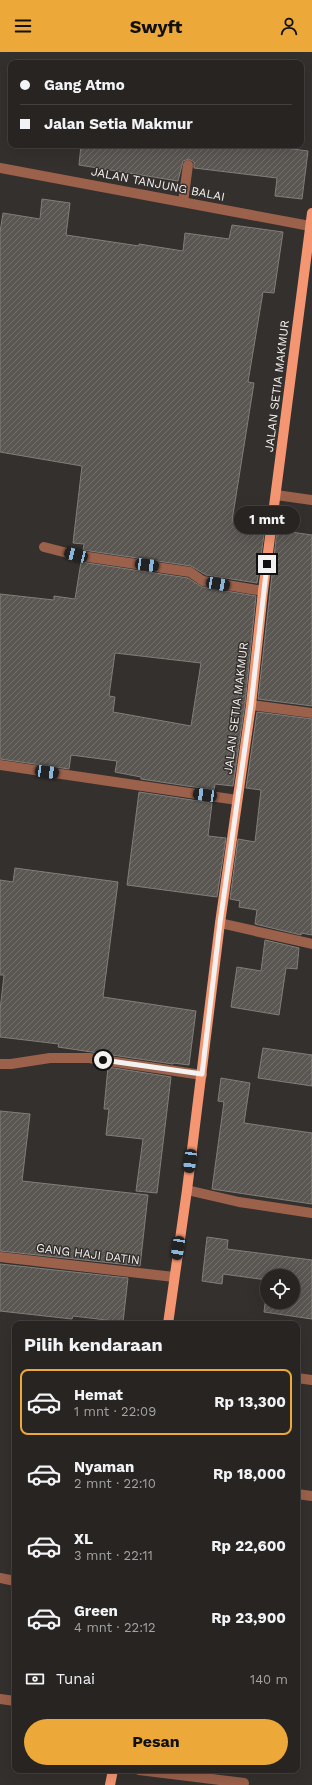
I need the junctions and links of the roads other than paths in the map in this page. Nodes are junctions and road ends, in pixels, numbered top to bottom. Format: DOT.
graph roads {
  1 [pos="188,165"];
  2 [pos="0,168"];
  3 [pos="183,202"];
  4 [pos="312,213"];
  5 [pos="310,226"];
  6 [pos="309,260"];
  7 [pos="276,495"];
  8 [pos="312,500"];
  9 [pos="44,547"];
  10 [pos="264,591"];
  11 [pos="251,705"];
  12 [pos="312,713"];
  13 [pos="0,765"];
  14 [pos="237,800"];
  15 [pos="220,923"];
  16 [pos="312,944"];
  17 [pos="0,1064"];
  18 [pos="202,1074"];
  19 [pos="187,1190"];
  20 [pos="312,1213"];
  21 [pos="0,1257"];
  22 [pos="174,1277"];
  23 [pos="168,1321"];
  24 [pos="300,1378"];
  25 [pos="312,1380"];
  26 [pos="300,1494"];
  27 [pos="312,1496"];
  28 [pos="0,1578"];
  29 [pos="12,1580"];
  30 [pos="0,1699"];
  31 [pos="12,1701"];
  32 [pos="112,1773"];
  33 [pos="162,1773"];
  34 [pos="244,1783"];
  35 [pos="110,1785"];
  1 -- 3 [label="street"];
  2 -- 3 [label="street, JALAN TANJUNG BALAI"];
  3 -- 5 [label="street, JALAN TANJUNG BALAI"];
  4 -- 5 [label="main road, JALAN SETIA MAKMUR"];
  5 -- 6 [label="main road, JALAN SETIA MAKMUR"];
  6 -- 7 [label="main road, JALAN SETIA MAKMUR"];
  7 -- 8 [label="street"];
  7 -- 10 [label="main road, JALAN SETIA MAKMUR"];
  9 -- 10 [label="street"];
  10 -- 11 [label="main road, JALAN SETIA MAKMUR"];
  11 -- 12 [label="street"];
  11 -- 14 [label="main road, JALAN SETIA MAKMUR"];
  13 -- 14 [label="street"];
  14 -- 15 [label="main road, JALAN SETIA MAKMUR"];
  15 -- 16 [label="street"];
  15 -- 18 [label="main road, JALAN SETIA MAKMUR"];
  17 -- 18 [label="street"];
  18 -- 19 [label="main road, JALAN SETIA MAKMUR"];
  19 -- 20 [label="street"];
  19 -- 22 [label="main road, JALAN SETIA MAKMUR"];
  21 -- 22 [label="street, GANG HAJI DATIN"];
  22 -- 23 [label="main road, JALAN SETIA MAKMUR"];
  24 -- 25 [label="street"];
  26 -- 27 [label="street"];
  28 -- 29 [label="street"];
  30 -- 31 [label="street"];
  32 -- 35 [label="main road"];
  33 -- 34 [label="street"];
}
